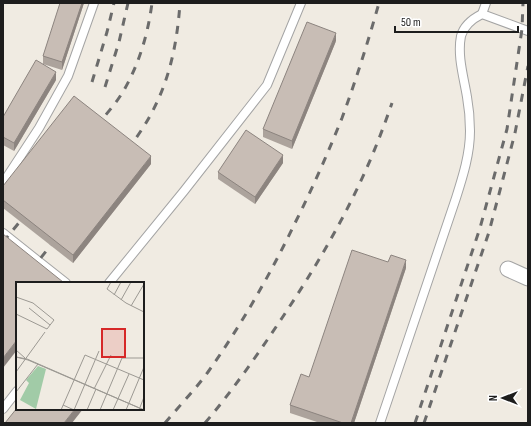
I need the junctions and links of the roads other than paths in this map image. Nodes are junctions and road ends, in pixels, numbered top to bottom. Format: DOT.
graph roads {
  1 [pos="94,3"];
  2 [pos="301,3"];
  3 [pos="486,3"];
  4 [pos="482,14"];
  5 [pos="528,31"];
  6 [pos="3,184"];
  7 [pos="3,233"];
  8 [pos="508,269"];
  9 [pos="528,278"];
  10 [pos="65,282"];
  11 [pos="110,282"];
  12 [pos="16,392"];
  13 [pos="3,409"];
  14 [pos="380,423"];
  1 -- 6 [label="lane"];
  2 -- 11 [label="lane"];
  3 -- 4 [label="lane"];
  4 -- 5 [label="lane"];
  4 -- 14 [label="lane"];
  7 -- 10 [label="lane"];
  8 -- 9 [label="street"];
  12 -- 13 [label="lane"];
}
